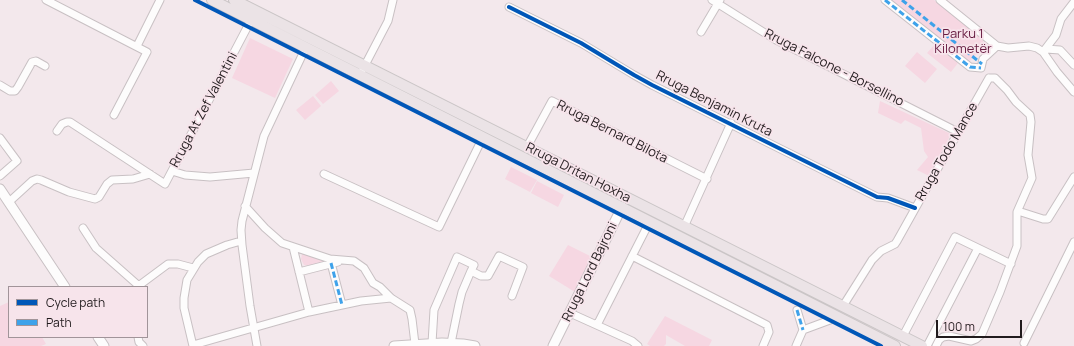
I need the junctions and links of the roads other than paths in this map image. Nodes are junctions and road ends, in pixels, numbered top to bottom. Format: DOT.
graph roads {
  1 [pos="46,0"];
  2 [pos="160,0"];
  3 [pos="212,0"];
  4 [pos="234,0"];
  5 [pos="393,0"];
  6 [pos="885,0"];
  7 [pos="940,0"];
  8 [pos="717,1"];
  9 [pos="1074,2"];
  10 [pos="510,7"];
  11 [pos="251,20"];
  12 [pos="701,32"];
  13 [pos="137,46"];
  14 [pos="997,46"];
  15 [pos="306,48"];
  16 [pos="1044,50"];
  17 [pos="1074,65"];
  18 [pos="45,66"];
  19 [pos="365,66"];
  20 [pos="981,68"];
  21 [pos="360,75"];
  22 [pos="989,78"];
  23 [pos="0,86"];
  24 [pos="1074,92"];
  25 [pos="114,115"];
  26 [pos="731,124"];
  27 [pos="57,131"];
  28 [pos="958,132"];
  29 [pos="483,137"];
  30 [pos="0,138"];
  31 [pos="527,147"];
  32 [pos="172,171"];
  33 [pos="254,173"];
  34 [pos="150,174"];
  35 [pos="324,174"];
  36 [pos="0,176"];
  37 [pos="1074,177"];
  38 [pos="706,179"];
  39 [pos="0,189"];
  40 [pos="626,197"];
  41 [pos="9,202"];
  42 [pos="245,206"];
  43 [pos="622,207"];
  44 [pos="915,208"];
  45 [pos="1017,212"];
  46 [pos="650,221"];
  47 [pos="684,227"];
  48 [pos="83,228"];
  49 [pos="241,241"];
  50 [pos="1074,242"];
  51 [pos="293,247"];
  52 [pos="978,248"];
  53 [pos="632,256"];
  54 [pos="344,260"];
  55 [pos="331,263"];
  56 [pos="1011,264"];
  57 [pos="193,268"];
  58 [pos="471,271"];
  59 [pos="299,272"];
  60 [pos="64,286"];
  61 [pos="138,286"];
  62 [pos="512,296"];
  63 [pos="391,298"];
  64 [pos="845,302"];
  65 [pos="342,305"];
  66 [pos="797,310"];
  67 [pos="309,312"];
  68 [pos="570,313"];
  69 [pos="833,314"];
  70 [pos="597,325"];
  71 [pos="253,328"];
  72 [pos="803,330"];
  73 [pos="903,336"];
  74 [pos="432,343"];
  75 [pos="451,343"];
  76 [pos="1024,343"];
  77 [pos="193,345"];
  78 [pos="411,345"];
  79 [pos="257,346"];
  80 [pos="394,346"];
  81 [pos="474,346"];
  82 [pos="553,346"];
  83 [pos="638,346"];
  84 [pos="763,346"];
  85 [pos="796,346"];
  86 [pos="895,346"];
  87 [pos="922,346"];
  88 [pos="927,346"];
  89 [pos="936,346"];
  1 -- 13 [label="street"];
  2 -- 13 [label="street"];
  3 -- 11 [label="main road, Rruga Dritan Hoxha"];
  4 -- 19 [label="main road, Rruga Dritan Hoxha"];
  5 -- 19 [label="street"];
  6 -- 20 [label="street"];
  7 -- 14 [label="street"];
  8 -- 12 [label="street"];
  8 -- 28 [label="street, Rruga Falcone - Borsellino"];
  9 -- 16 [label="street"];
  10 -- 26 [label="street, Rruga Benjamin Kruta"];
  11 -- 15 [label="main road, Rruga Dritan Hoxha"];
  11 -- 32 [label="street, Rruga At Zef Valentini"];
  13 -- 25 [label="street"];
  14 -- 16 [label="street"];
  14 -- 20 [label="street"];
  15 -- 21 [label="main road, Rruga Dritan Hoxha"];
  15 -- 33 [label="street"];
  16 -- 17 [label="street"];
  16 -- 24 [label="street"];
  18 -- 23 [label="street"];
  19 -- 21 [label="street"];
  19 -- 31 [label="main road, Rruga Dritan Hoxha"];
  20 -- 22 [label="street"];
  21 -- 29 [label="main road, Rruga Dritan Hoxha"];
  22 -- 28 [label="street, Rruga Todo Mance"];
  22 -- 45 [label="street"];
  26 -- 38 [label="street"];
  26 -- 44 [label="street, Rruga Benjamin Kruta"];
  27 -- 34 [label="street, Rruga At Zef Valentini"];
  28 -- 44 [label="street, Rruga Todo Mance"];
  29 -- 35 [label="street"];
  29 -- 43 [label="main road, Rruga Dritan Hoxha"];
  30 -- 36 [label="street"];
  31 -- 38 [label="street, Rruga Bernard Bilota"];
  31 -- 40 [label="main road, Rruga Dritan Hoxha"];
  32 -- 33 [label="street"];
  32 -- 34 [label="street, Rruga At Zef Valentini"];
  33 -- 42 [label="street"];
  34 -- 41 [label="street"];
  37 -- 45 [label="street"];
  38 -- 47 [label="street"];
  39 -- 41 [label="street"];
  40 -- 43 [label="main road, Rruga Lord Bajroni"];
  40 -- 47 [label="main road, Rruga Dritan Hoxha"];
  41 -- 60 [label="street"];
  42 -- 49 [label="street"];
  42 -- 51 [label="street"];
  43 -- 46 [label="main road, Rruga Dritan Hoxha"];
  43 -- 68 [label="street, Rruga Lord Bajroni"];
  44 -- 64 [label="street, Rruga Todo Mance"];
  45 -- 56 [label="street"];
  46 -- 53 [label="street"];
  46 -- 69 [label="main road, Rruga Dritan Hoxha"];
  47 -- 64 [label="main road, Rruga Dritan Hoxha"];
  48 -- 61 [label="street"];
  49 -- 57 [label="street"];
  49 -- 71 [label="street"];
  50 -- 76 [label="street"];
  51 -- 54 [label="street"];
  51 -- 59 [label="street"];
  52 -- 56 [label="street"];
  52 -- 73 [label="street"];
  52 -- 88 [label="street"];
  53 -- 70 [label="street"];
  53 -- 84 [label="street"];
  54 -- 55 [label="street"];
  54 -- 63 [label="street"];
  55 -- 59 [label="street"];
  55 -- 65 [label="street"];
  56 -- 89 [label="street"];
  57 -- 61 [label="street"];
  57 -- 77 [label="street"];
  58 -- 62 [label="street"];
  58 -- 74 [label="street"];
  58 -- 75 [label="street"];
  59 -- 67 [label="street"];
  63 -- 65 [label="street"];
  63 -- 78 [label="street"];
  64 -- 73 [label="main road, Rruga Dritan Hoxha"];
  65 -- 67 [label="street"];
  66 -- 72 [label="street"];
  67 -- 71 [label="street"];
  68 -- 70 [label="street"];
  68 -- 82 [label="street, Rruga Lord Bajroni"];
  69 -- 72 [label="street"];
  69 -- 86 [label="main road, Rruga Dritan Hoxha"];
  70 -- 83 [label="street"];
  71 -- 77 [label="street"];
  71 -- 79 [label="street"];
  72 -- 85 [label="street"];
  73 -- 87 [label="main road, Rruga Dritan Hoxha"];
  74 -- 75 [label="street"];
  74 -- 78 [label="street"];
  75 -- 81 [label="street"];
  78 -- 80 [label="street"];
}
